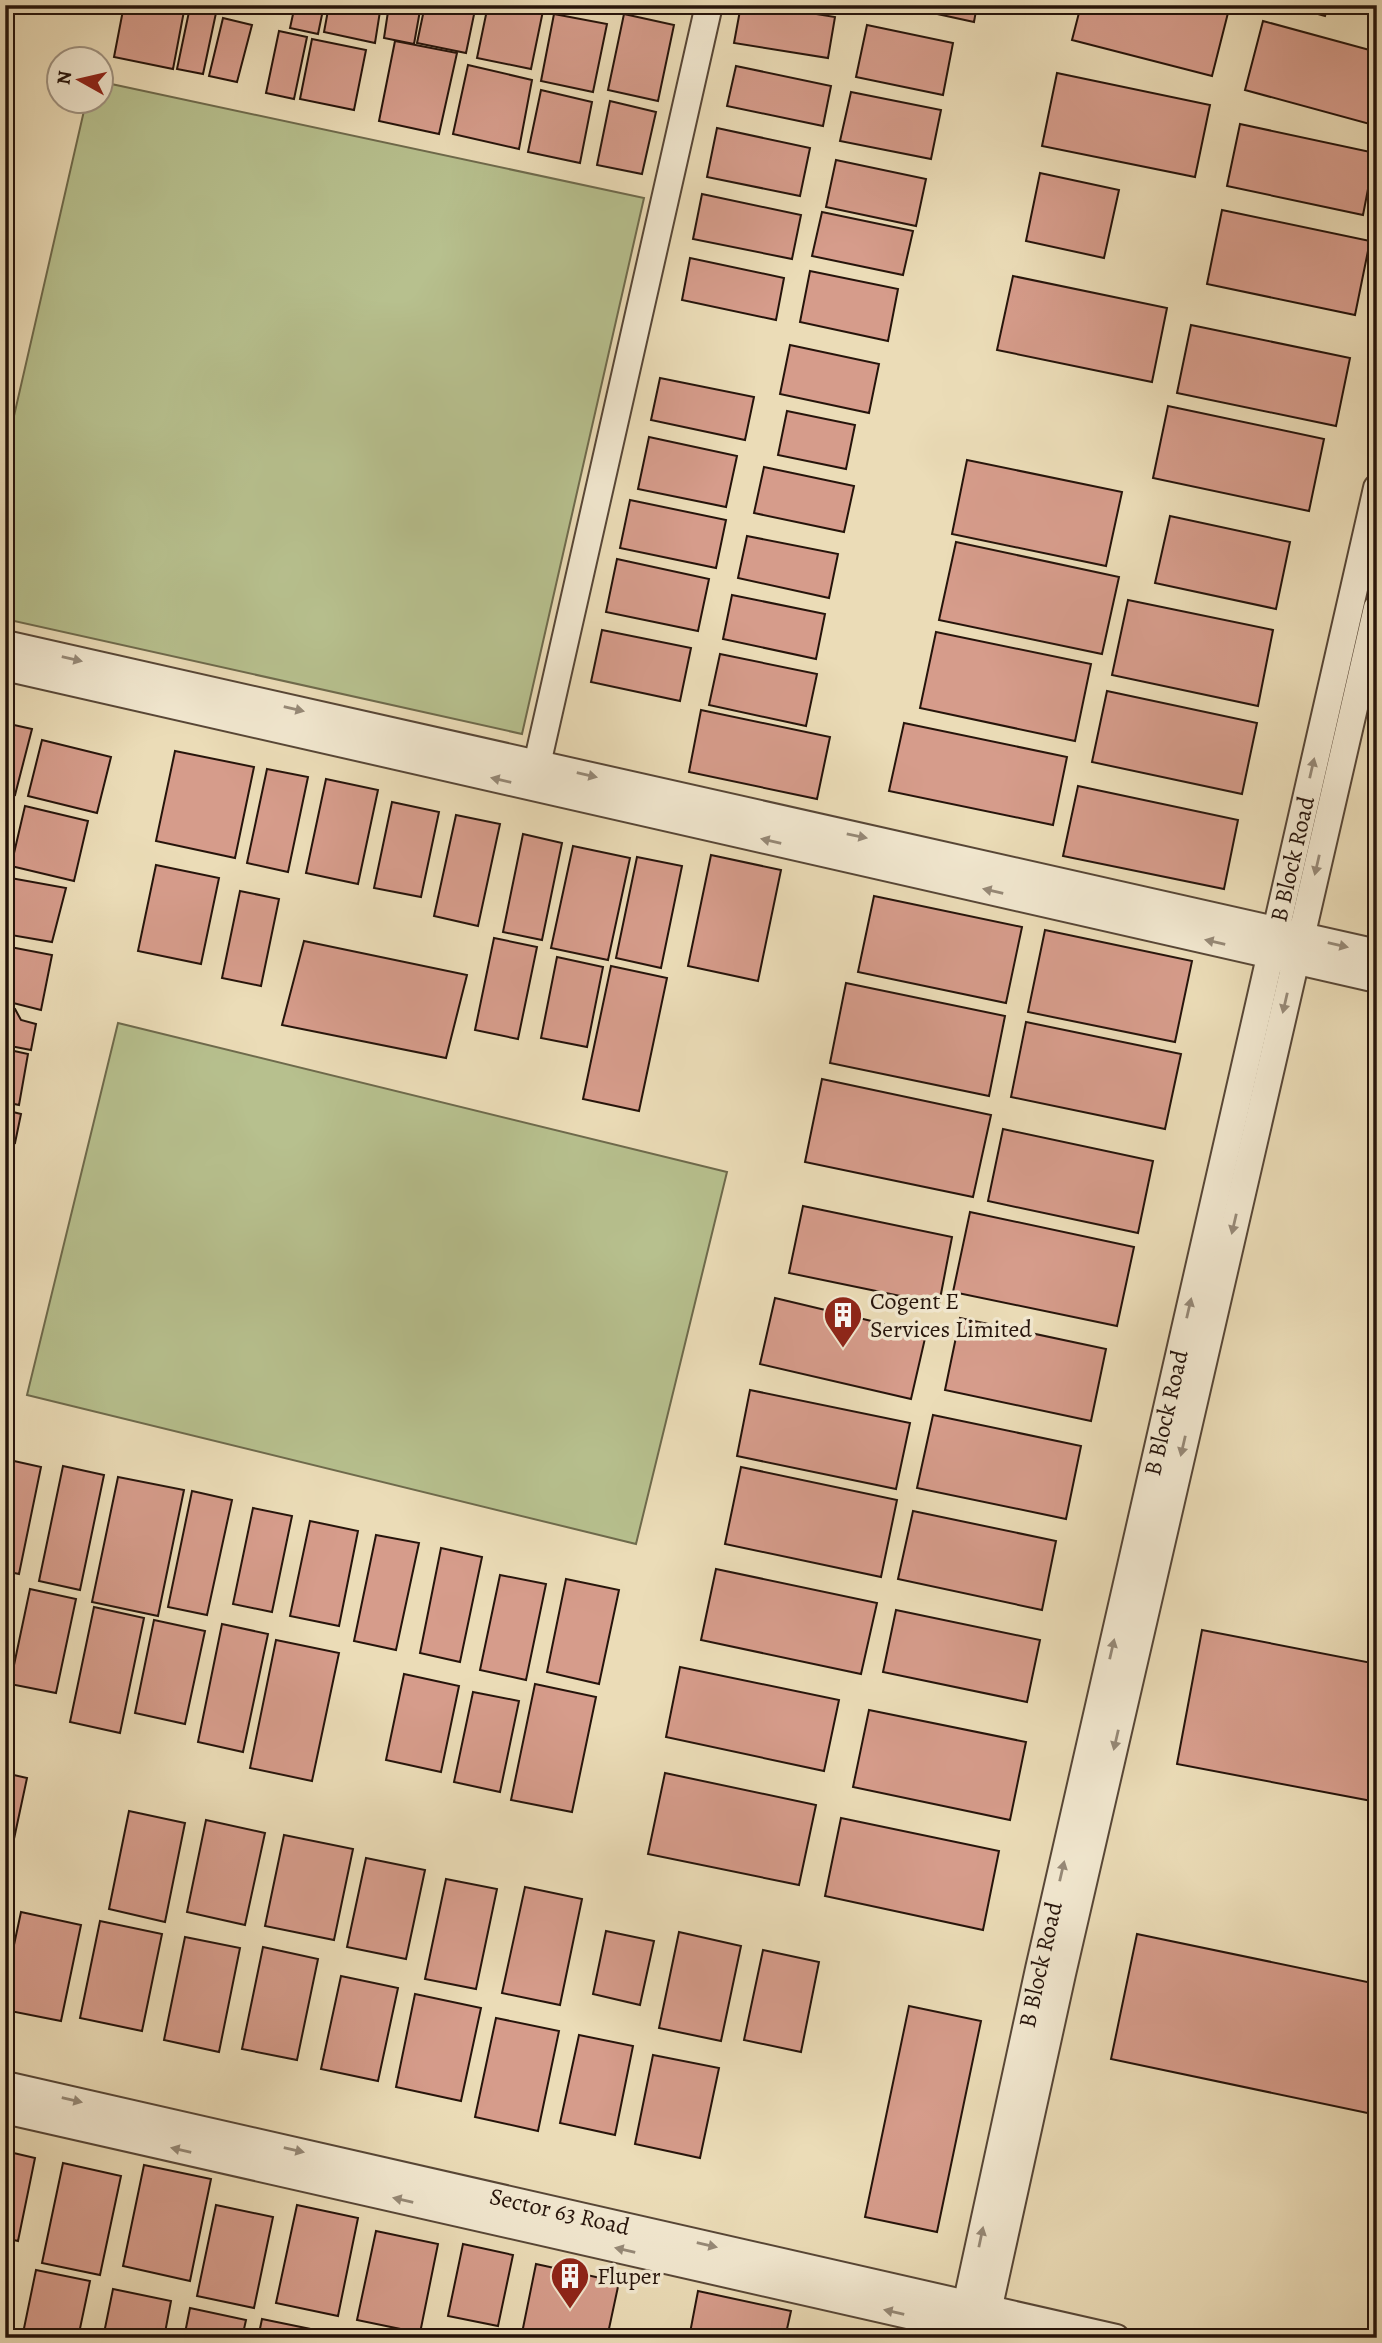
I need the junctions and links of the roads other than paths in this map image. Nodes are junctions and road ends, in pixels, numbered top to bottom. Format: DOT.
graph roads {
  1 [pos="709,5"];
  2 [pos="1377,488"];
  3 [pos="1377,608"];
  4 [pos="5,644"];
  5 [pos="5,667"];
  6 [pos="534,775"];
  7 [pos="1284,945"];
  8 [pos="1377,953"];
  9 [pos="1377,979"];
  10 [pos="5,2085"];
  11 [pos="5,2110"];
  12 [pos="978,2326"];
  13 [pos="1116,2338"];
  1 -- 6 [label="street"];
  7 -- 2 [label="street, B Block Road, one-way"];
  3 -- 7 [label="street, B Block Road, one-way"];
  4 -- 6 [label="street, one-way"];
  6 -- 5 [label="street, one-way"];
  6 -- 7 [label="street"];
  7 -- 8 [label="street, one-way"];
  7 -- 9 [label="street"];
  7 -- 12 [label="street, B Block Road"];
  10 -- 12 [label="street, Sector 63 Road, one-way"];
  12 -- 11 [label="street, Sector 63 Road, one-way"];
  12 -- 13 [label="street, Sector 63 Road"];
}
